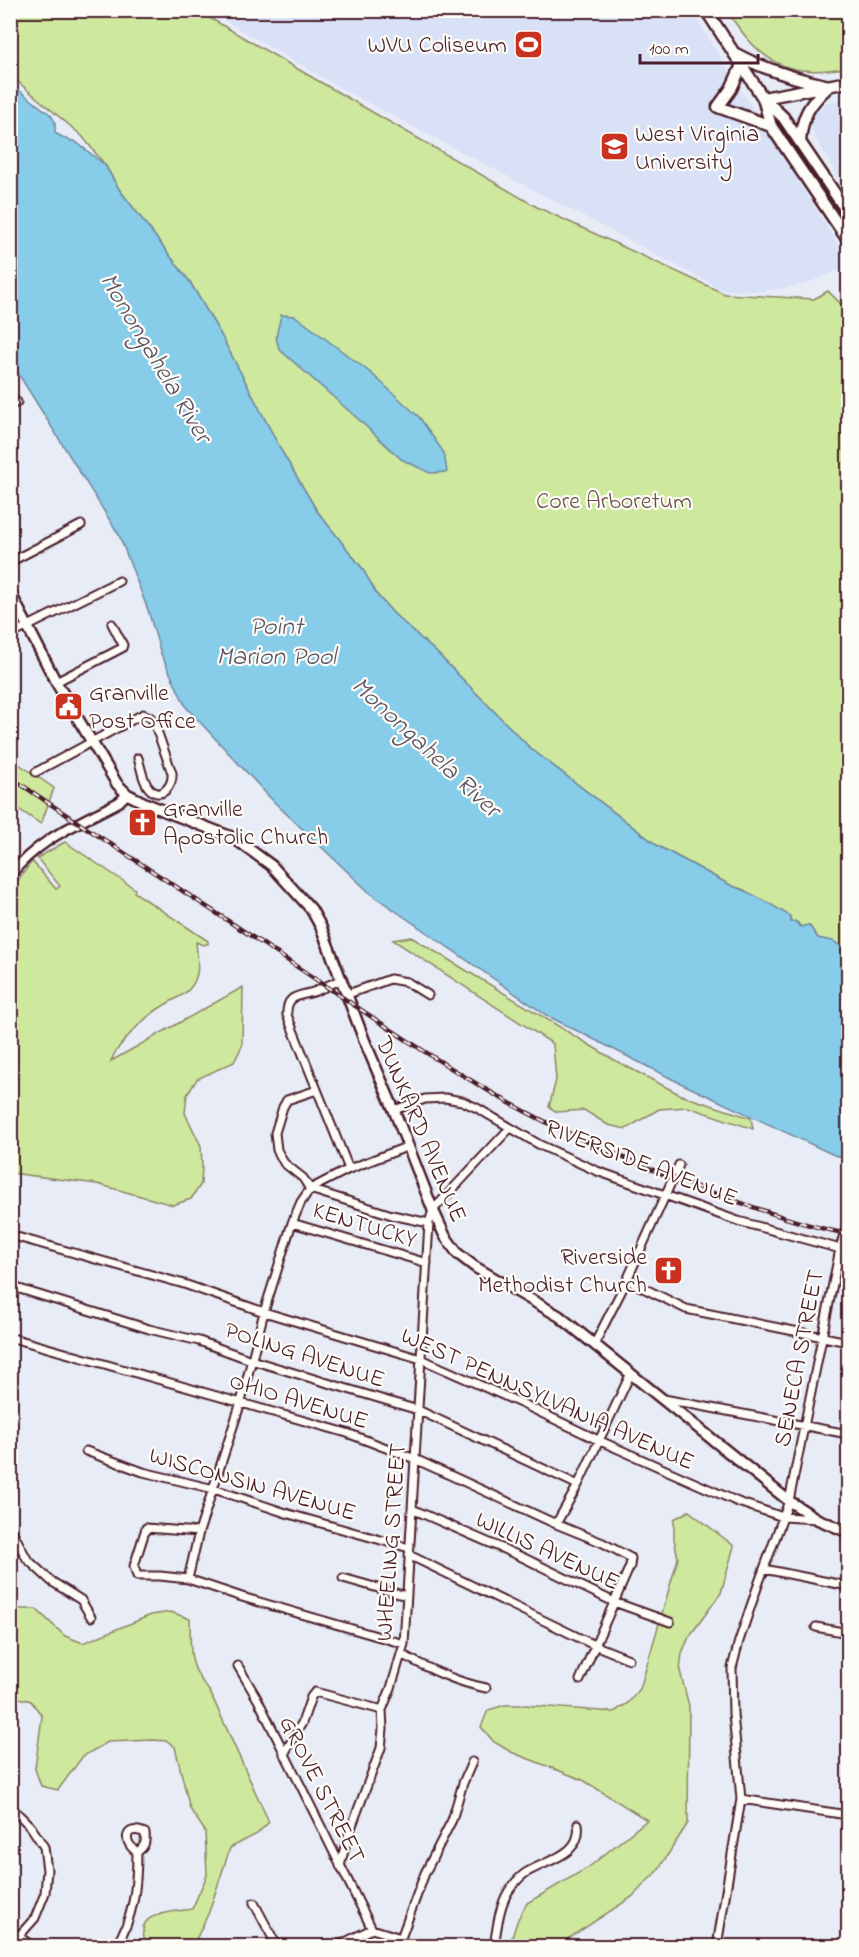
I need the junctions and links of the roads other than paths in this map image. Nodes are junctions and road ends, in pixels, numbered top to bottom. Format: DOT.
graph roads {
  1 [pos="706,10"];
  2 [pos="735,54"];
  3 [pos="741,65"];
  4 [pos="849,82"];
  5 [pos="829,86"];
  6 [pos="763,98"];
  7 [pos="771,126"];
  8 [pos="800,142"];
  9 [pos="849,213"];
  10 [pos="849,240"];
  11 [pos="81,525"];
  12 [pos="10,562"];
  13 [pos="119,581"];
  14 [pos="10,592"];
  15 [pos="112,624"];
  16 [pos="29,626"];
  17 [pos="10,635"];
  18 [pos="56,682"];
  19 [pos="92,741"];
  20 [pos="138,758"];
  21 [pos="36,772"];
  22 [pos="157,793"];
  23 [pos="127,794"];
  24 [pos="153,807"];
  25 [pos="10,876"];
  26 [pos="342,979"];
  27 [pos="348,994"];
  28 [pos="428,995"];
  29 [pos="317,1090"];
  30 [pos="394,1110"];
  31 [pos="510,1128"];
  32 [pos="409,1146"];
  33 [pos="679,1165"];
  34 [pos="349,1169"];
  35 [pos="310,1189"];
  36 [pos="666,1195"];
  37 [pos="433,1210"];
  38 [pos="292,1223"];
  39 [pos="429,1223"];
  40 [pos="849,1225"];
  41 [pos="10,1235"];
  42 [pos="840,1250"];
  43 [pos="849,1251"];
  44 [pos="427,1263"];
  45 [pos="627,1280"];
  46 [pos="10,1286"];
  47 [pos="264,1312"];
  48 [pos="822,1337"];
  49 [pos="10,1339"];
  50 [pos="849,1342"];
  51 [pos="595,1343"];
  52 [pos="421,1359"];
  53 [pos="251,1360"];
  54 [pos="631,1373"];
  55 [pos="664,1399"];
  56 [pos="241,1402"];
  57 [pos="418,1410"];
  58 [pos="804,1425"];
  59 [pos="849,1434"];
  60 [pos="598,1440"];
  61 [pos="86,1451"];
  62 [pos="415,1459"];
  63 [pos="578,1485"];
  64 [pos="214,1489"];
  65 [pos="789,1500"];
  66 [pos="412,1509"];
  67 [pos="783,1517"];
  68 [pos="816,1519"];
  69 [pos="556,1524"];
  70 [pos="10,1527"];
  71 [pos="199,1532"];
  72 [pos="849,1532"];
  73 [pos="409,1551"];
  74 [pos="764,1569"];
  75 [pos="343,1578"];
  76 [pos="188,1579"];
  77 [pos="849,1586"];
  78 [pos="406,1596"];
  79 [pos="614,1602"];
  80 [pos="91,1617"];
  81 [pos="670,1622"];
  82 [pos="816,1627"];
  83 [pos="849,1633"];
  84 [pos="404,1644"];
  85 [pos="594,1645"];
  86 [pos="401,1654"];
  87 [pos="629,1659"];
  88 [pos="238,1666"];
  89 [pos="580,1680"];
  90 [pos="486,1688"];
  91 [pos="382,1710"];
  92 [pos="284,1754"];
  93 [pos="472,1762"];
  94 [pos="741,1799"];
  95 [pos="10,1809"];
  96 [pos="849,1815"];
  97 [pos="578,1824"];
  98 [pos="137,1852"];
  99 [pos="340,1866"];
  100 [pos="254,1903"];
  101 [pos="372,1929"];
  102 [pos="10,1930"];
  103 [pos="19,1936"];
  104 [pos="401,1938"];
  105 [pos="32,1947"];
  106 [pos="116,1947"];
  107 [pos="277,1947"];
  108 [pos="337,1947"];
  109 [pos="402,1947"];
  110 [pos="494,1947"];
  111 [pos="717,1947"];
  1 -- 2 [label="main road"];
  2 -- 3 [label="main road"];
  2 -- 5 [label="main road"];
  3 -- 6 [label="main road"];
  3 -- 7 [label="main road"];
  4 -- 5 [label="main road"];
  5 -- 6 [label="main road"];
  5 -- 8 [label="main road"];
  6 -- 7 [label="main road"];
  6 -- 8 [label="main road"];
  7 -- 10 [label="main road"];
  8 -- 9 [label="main road"];
  11 -- 12 [label="street"];
  13 -- 16 [label="street"];
  14 -- 16 [label="main road"];
  15 -- 18 [label="street"];
  16 -- 17 [label="street"];
  16 -- 18 [label="main road"];
  18 -- 19 [label="main road"];
  19 -- 21 [label="street"];
  19 -- 22 [label="street"];
  19 -- 23 [label="main road"];
  20 -- 22 [label="street"];
  22 -- 24 [label="street"];
  23 -- 24 [label="main road, DUNKARD AVENUE"];
  23 -- 25 [label="street"];
  24 -- 26 [label="main road, DUNKARD AVENUE"];
  26 -- 27 [label="main road, DUNKARD AVENUE"];
  26 -- 29 [label="street"];
  27 -- 28 [label="street"];
  27 -- 30 [label="main road, DUNKARD AVENUE"];
  29 -- 34 [label="street"];
  29 -- 35 [label="street"];
  30 -- 31 [label="street, RIVERSIDE AVENUE"];
  30 -- 32 [label="main road, DUNKARD AVENUE"];
  31 -- 36 [label="street, RIVERSIDE AVENUE"];
  31 -- 37 [label="street"];
  32 -- 34 [label="street"];
  32 -- 37 [label="main road, DUNKARD AVENUE"];
  33 -- 36 [label="street"];
  34 -- 35 [label="street"];
  35 -- 38 [label="street"];
  35 -- 39 [label="street"];
  36 -- 42 [label="street, RIVERSIDE AVENUE"];
  36 -- 45 [label="street"];
  37 -- 39 [label="street, WHEELING STREET"];
  37 -- 51 [label="main road, DUNKARD AVENUE"];
  38 -- 44 [label="street, KENTUCKY"];
  38 -- 47 [label="street"];
  39 -- 44 [label="street, WHEELING STREET"];
  40 -- 42 [label="street, SENECA STREET"];
  41 -- 47 [label="street, WEST PENNSYLVANIA AVENUE"];
  42 -- 43 [label="street, RIVERSIDE AVENUE"];
  42 -- 48 [label="street, SENECA STREET"];
  44 -- 52 [label="street, WHEELING STREET"];
  45 -- 48 [label="street"];
  45 -- 51 [label="street"];
  46 -- 53 [label="street, POLING AVENUE"];
  47 -- 52 [label="street, WEST PENNSYLVANIA AVENUE"];
  47 -- 53 [label="street"];
  48 -- 50 [label="street"];
  48 -- 58 [label="street, SENECA STREET"];
  49 -- 56 [label="street, OHIO AVENUE"];
  51 -- 54 [label="main road, DUNKARD AVENUE"];
  52 -- 57 [label="street, WHEELING STREET"];
  52 -- 60 [label="street, WEST PENNSYLVANIA AVENUE"];
  53 -- 56 [label="street"];
  53 -- 57 [label="street, POLING AVENUE"];
  54 -- 55 [label="main road, DUNKARD AVENUE"];
  54 -- 60 [label="street"];
  55 -- 58 [label="street"];
  55 -- 65 [label="main road, DUNKARD AVENUE"];
  56 -- 62 [label="street, OHIO AVENUE"];
  56 -- 64 [label="street"];
  57 -- 62 [label="street, WHEELING STREET"];
  57 -- 63 [label="street, POLING AVENUE"];
  58 -- 59 [label="street"];
  58 -- 65 [label="street, SENECA STREET"];
  60 -- 63 [label="street"];
  60 -- 67 [label="street, WEST PENNSYLVANIA AVENUE"];
  61 -- 64 [label="street, WISCONSIN AVENUE"];
  62 -- 66 [label="street, WHEELING STREET"];
  62 -- 69 [label="street, OHIO AVENUE"];
  63 -- 69 [label="street"];
  64 -- 71 [label="street"];
  64 -- 73 [label="street, WISCONSIN AVENUE"];
  65 -- 67 [label="street, SENECA STREET"];
  65 -- 68 [label="main road, DUNKARD AVENUE"];
  66 -- 73 [label="street, WHEELING STREET"];
  66 -- 79 [label="street, WILLIS AVENUE"];
  67 -- 68 [label="street, WEST PENNSYLVANIA AVENUE"];
  67 -- 74 [label="street, SENECA STREET"];
  68 -- 72 [label="main road, DUNKARD AVENUE"];
  69 -- 79 [label="street, OHIO AVENUE"];
  70 -- 80 [label="street"];
  71 -- 76 [label="street"];
  71 -- 76 [label="street"];
  73 -- 78 [label="street, WHEELING STREET"];
  73 -- 85 [label="street, WISCONSIN AVENUE"];
  74 -- 77 [label="street"];
  74 -- 94 [label="street, SENECA STREET"];
  75 -- 78 [label="street"];
  76 -- 84 [label="street"];
  78 -- 84 [label="street, WHEELING STREET"];
  79 -- 81 [label="street, WILLIS AVENUE"];
  79 -- 85 [label="street"];
  82 -- 83 [label="street"];
  84 -- 86 [label="street, WHEELING STREET"];
  85 -- 87 [label="street, WISCONSIN AVENUE"];
  85 -- 89 [label="street"];
  86 -- 90 [label="street"];
  86 -- 91 [label="street, WHEELING STREET"];
  88 -- 92 [label="street, GROVE STREET"];
  91 -- 92 [label="street"];
  91 -- 99 [label="street, WHEELING STREET"];
  92 -- 99 [label="street, GROVE STREET"];
  93 -- 104 [label="street"];
  94 -- 96 [label="street"];
  94 -- 111 [label="street, SENECA STREET"];
  95 -- 103 [label="street"];
  97 -- 110 [label="street"];
  98 -- 106 [label="street"];
  99 -- 101 [label="street, GROVE STREET"];
  100 -- 107 [label="street"];
  101 -- 104 [label="street"];
  101 -- 108 [label="street"];
  102 -- 103 [label="street"];
  103 -- 105 [label="street"];
  104 -- 109 [label="street"];
}
